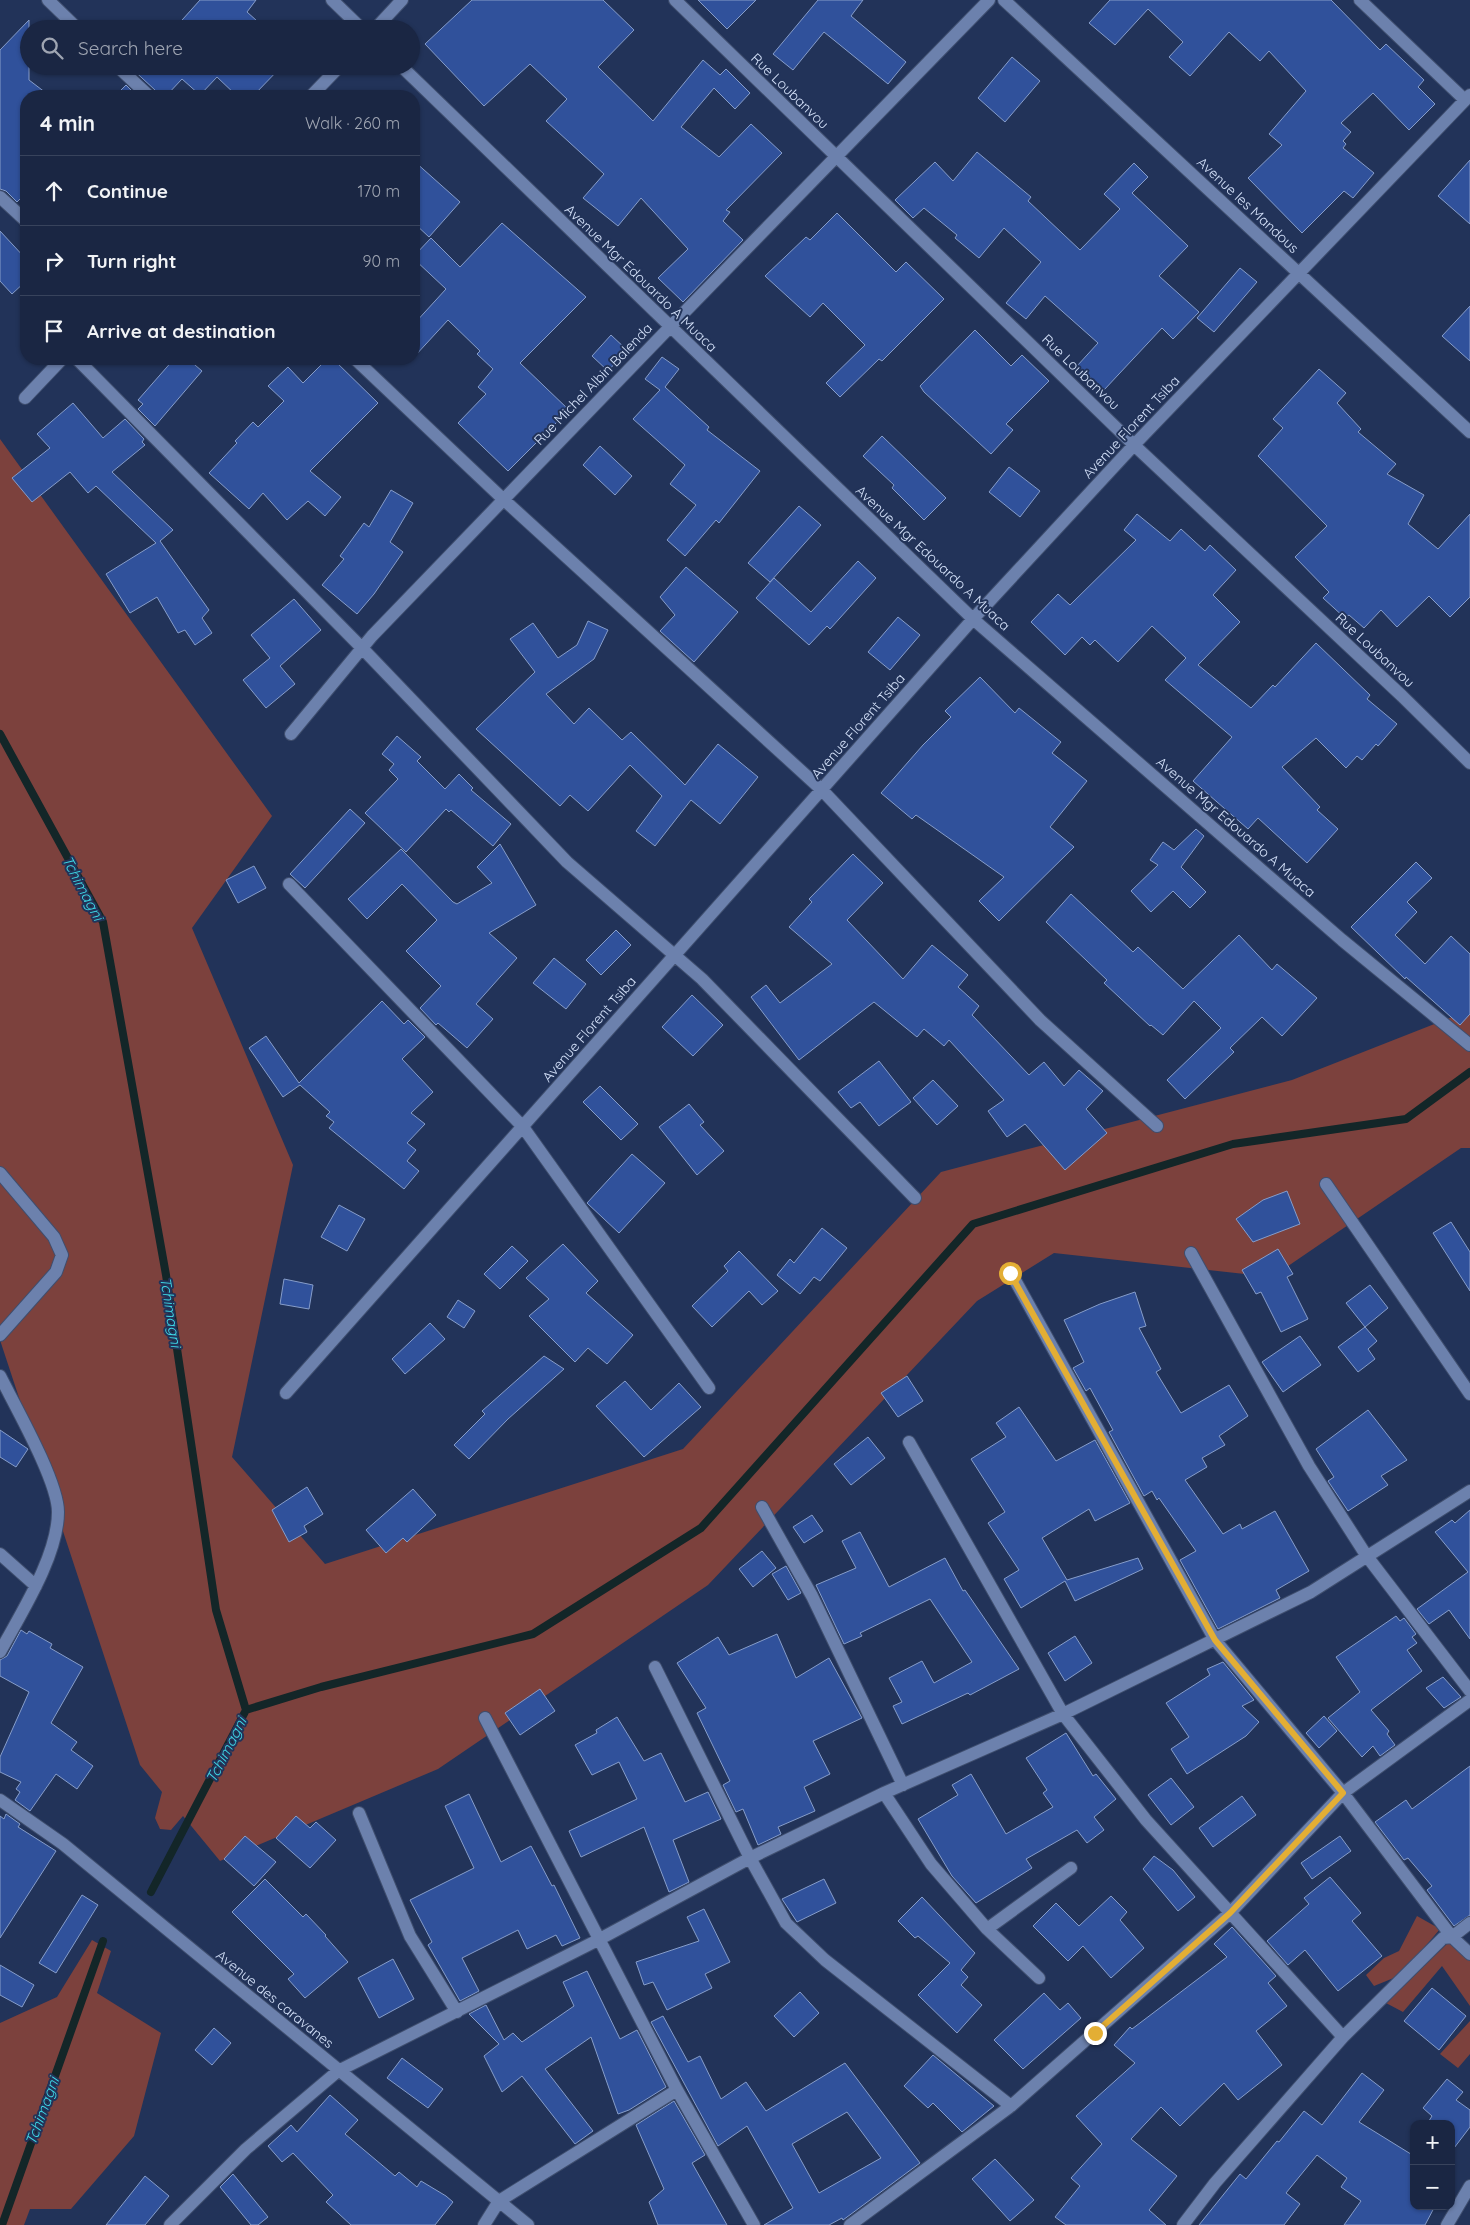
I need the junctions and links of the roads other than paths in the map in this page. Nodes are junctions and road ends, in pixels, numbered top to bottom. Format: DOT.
graph roads {
  1 [pos="48,0"];
  2 [pos="332,0"];
  3 [pos="402,0"];
  4 [pos="675,0"];
  5 [pos="989,0"];
  6 [pos="1004,0"];
  7 [pos="1360,0"];
  8 [pos="69,20"];
  9 [pos="353,20"];
  10 [pos="383,20"];
  11 [pos="127,75"];
  12 [pos="331,75"];
  13 [pos="410,75"];
  14 [pos="143,90"];
  15 [pos="317,90"];
  16 [pos="1468,97"];
  17 [pos="836,156"];
  18 [pos="0,197"];
  19 [pos="20,215"];
  20 [pos="1299,272"];
  21 [pos="670,327"];
  22 [pos="56,365"];
  23 [pos="83,365"];
  24 [pos="361,365"];
  25 [pos="25,398"];
  26 [pos="1470,432"];
  27 [pos="1134,444"];
  28 [pos="503,500"];
  29 [pos="973,619"];
  30 [pos="362,648"];
  31 [pos="292,734"];
  32 [pos="1470,763"];
  33 [pos="822,790"];
  34 [pos="289,884"];
  35 [pos="673,955"];
  36 [pos="1470,1045"];
  37 [pos="1157,1126"];
  38 [pos="523,1127"];
  39 [pos="0,1173"];
  40 [pos="1326,1184"];
  41 [pos="915,1198"];
  42 [pos="1190,1253"];
  43 [pos="1010,1273"];
  44 [pos="0,1335"];
  45 [pos="0,1376"];
  46 [pos="709,1388"];
  47 [pos="286,1393"];
  48 [pos="1470,1394"];
  49 [pos="909,1442"];
  50 [pos="1470,1491"];
  51 [pos="762,1507"];
  52 [pos="0,1554"];
  53 [pos="1366,1555"];
  54 [pos="36,1586"];
  55 [pos="1215,1640"];
  56 [pos="0,1652"];
  57 [pos="655,1667"];
  58 [pos="1470,1691"];
  59 [pos="1470,1700"];
  60 [pos="1063,1714"];
  61 [pos="485,1718"];
  62 [pos="903,1786"];
  63 [pos="884,1793"];
  64 [pos="1343,1793"];
  65 [pos="0,1800"];
  66 [pos="359,1813"];
  67 [pos="750,1858"];
  68 [pos="1071,1868"];
  69 [pos="1230,1913"];
  70 [pos="1470,1923"];
  71 [pos="987,1929"];
  72 [pos="1452,1937"];
  73 [pos="598,1940"];
  74 [pos="1470,1954"];
  75 [pos="1039,1978"];
  76 [pos="457,2012"];
  77 [pos="1343,2037"];
  78 [pos="338,2071"];
  79 [pos="677,2090"];
  80 [pos="1011,2106"];
  81 [pos="1470,2186"];
  82 [pos="499,2201"];
  83 [pos="170,2225"];
  84 [pos="484,2225"];
  85 [pos="528,2225"];
  86 [pos="754,2225"];
  87 [pos="850,2225"];
  88 [pos="1183,2225"];
  89 [pos="1447,2225"];
  1 -- 8 [label="street"];
  2 -- 9 [label="street"];
  3 -- 10 [label="street"];
  4 -- 17 [label="street, Rue Loubanvou"];
  5 -- 17 [label="street, Rue Michel Albin Balenda"];
  6 -- 20 [label="street, Avenue les Mandous"];
  7 -- 16 [label="street"];
  11 -- 14 [label="street"];
  12 -- 15 [label="street"];
  13 -- 21 [label="street, Avenue Mgr Edouardo A Muaca"];
  16 -- 20 [label="street, Avenue Florent Tsiba"];
  17 -- 21 [label="street, Rue Michel Albin Balenda"];
  17 -- 27 [label="street, Rue Loubanvou"];
  18 -- 19 [label="street"];
  20 -- 26 [label="street, Avenue les Mandous"];
  20 -- 27 [label="street, Avenue Florent Tsiba"];
  21 -- 28 [label="street, Rue Michel Albin Balenda"];
  21 -- 29 [label="street, Avenue Mgr Edouardo A Muaca"];
  22 -- 25 [label="street"];
  23 -- 30 [label="street"];
  24 -- 28 [label="street"];
  27 -- 29 [label="street, Avenue Florent Tsiba"];
  27 -- 32 [label="street, Rue Loubanvou"];
  28 -- 30 [label="street, Rue Michel Albin Balenda"];
  28 -- 33 [label="street"];
  29 -- 33 [label="street, Avenue Florent Tsiba"];
  29 -- 36 [label="street, Avenue Mgr Edouardo A Muaca"];
  30 -- 31 [label="street, Rue Michel Albin Balenda"];
  30 -- 35 [label="street"];
  33 -- 35 [label="street, Avenue Florent Tsiba"];
  33 -- 37 [label="street"];
  34 -- 38 [label="street"];
  35 -- 38 [label="street, Avenue Florent Tsiba"];
  35 -- 41 [label="street"];
  38 -- 46 [label="street"];
  38 -- 47 [label="street, Avenue Florent Tsiba"];
  39 -- 44 [label="street"];
  40 -- 48 [label="street"];
  42 -- 53 [label="street"];
  43 -- 55 [label="street"];
  45 -- 54 [label="street"];
  49 -- 60 [label="street"];
  50 -- 53 [label="street"];
  51 -- 62 [label="street"];
  52 -- 54 [label="street"];
  53 -- 55 [label="street"];
  53 -- 58 [label="street"];
  54 -- 56 [label="street"];
  55 -- 60 [label="street"];
  55 -- 64 [label="street"];
  57 -- 67 [label="street"];
  59 -- 64 [label="street"];
  60 -- 62 [label="street"];
  60 -- 69 [label="street"];
  61 -- 73 [label="street"];
  62 -- 63 [label="street"];
  63 -- 67 [label="street"];
  63 -- 71 [label="street"];
  64 -- 69 [label="street"];
  64 -- 72 [label="street"];
  65 -- 78 [label="street, Avenue des caravanes"];
  66 -- 76 [label="street"];
  67 -- 73 [label="street"];
  67 -- 80 [label="street"];
  68 -- 71 [label="street"];
  69 -- 77 [label="street"];
  69 -- 80 [label="street"];
  70 -- 72 [label="street"];
  71 -- 75 [label="street"];
  72 -- 74 [label="street"];
  72 -- 77 [label="street"];
  73 -- 76 [label="street"];
  73 -- 79 [label="street"];
  76 -- 78 [label="street"];
  77 -- 88 [label="street"];
  78 -- 82 [label="street, Avenue des caravanes"];
  78 -- 83 [label="street"];
  79 -- 82 [label="street"];
  79 -- 86 [label="street"];
  80 -- 87 [label="street"];
  81 -- 89 [label="street"];
  82 -- 84 [label="street"];
  82 -- 85 [label="street, Avenue des caravanes"];
}
